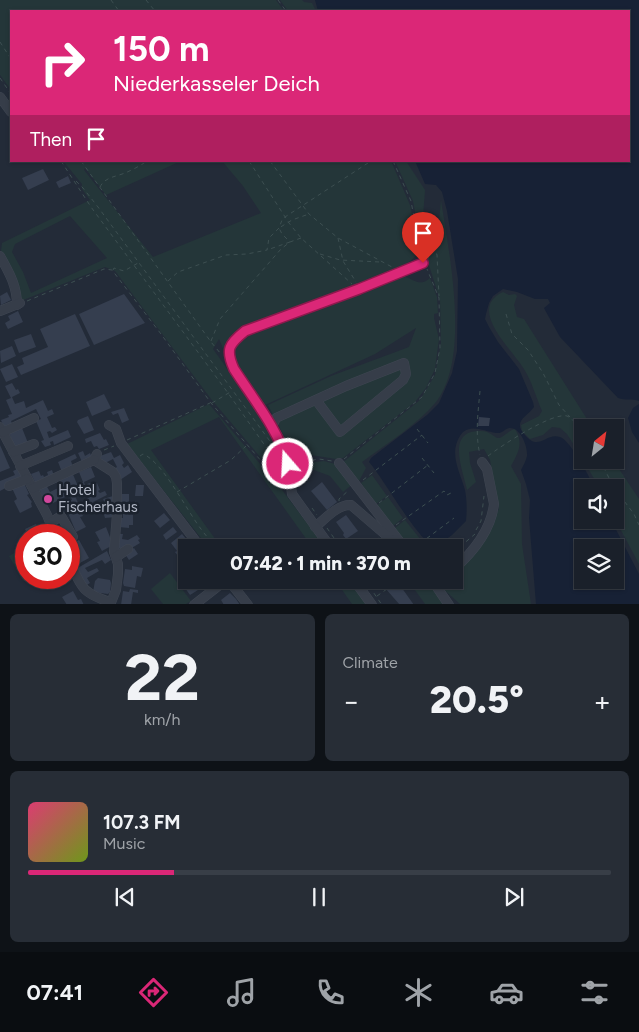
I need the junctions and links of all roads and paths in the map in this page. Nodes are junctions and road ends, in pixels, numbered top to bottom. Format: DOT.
graph roads {
  1 [pos="0,42"];
  2 [pos="10,57"];
  3 [pos="0,78"];
  4 [pos="10,93"];
  5 [pos="0,97"];
  6 [pos="10,111"];
  7 [pos="62,162"];
  8 [pos="82,162"];
  9 [pos="145,162"];
  10 [pos="250,162"];
  11 [pos="271,162"];
  12 [pos="369,162"];
  13 [pos="393,162"];
  14 [pos="74,180"];
  15 [pos="100,188"];
  16 [pos="303,206"];
  17 [pos="309,214"];
  18 [pos="285,217"];
  19 [pos="288,222"];
  20 [pos="279,228"];
  21 [pos="302,238"];
  22 [pos="338,238"];
  23 [pos="424,239"];
  24 [pos="290,242"];
  25 [pos="267,250"];
  26 [pos="320,254"];
  27 [pos="0,256"];
  28 [pos="343,261"];
  29 [pos="381,262"];
  30 [pos="139,263"];
  31 [pos="133,265"];
  32 [pos="112,270"];
  33 [pos="401,272"];
  34 [pos="168,282"];
  35 [pos="359,289"];
  36 [pos="439,298"];
  37 [pos="19,304"];
  38 [pos="0,311"];
  39 [pos="506,314"];
  40 [pos="211,342"];
  41 [pos="230,360"];
  42 [pos="233,390"];
  43 [pos="480,391"];
  44 [pos="228,393"];
  45 [pos="316,400"];
  46 [pos="211,403"];
  47 [pos="34,418"];
  48 [pos="570,418"];
  49 [pos="574,423"];
  50 [pos="109,425"];
  51 [pos="272,427"];
  52 [pos="417,429"];
  53 [pos="1,430"];
  54 [pos="422,435"];
  55 [pos="269,440"];
  56 [pos="121,443"];
  57 [pos="428,443"];
  58 [pos="34,444"];
  59 [pos="247,445"];
  60 [pos="68,446"];
  61 [pos="13,452"];
  62 [pos="96,457"];
  63 [pos="422,458"];
  64 [pos="133,459"];
  65 [pos="482,462"];
  66 [pos="339,463"];
  67 [pos="288,464"];
  68 [pos="428,465"];
  69 [pos="20,466"];
  70 [pos="434,473"];
  71 [pos="289,477"];
  72 [pos="27,479"];
  73 [pos="359,482"];
  74 [pos="9,486"];
  75 [pos="32,488"];
  76 [pos="176,493"];
  77 [pos="450,493"];
  78 [pos="292,494"];
  79 [pos="485,494"];
  80 [pos="624,501"];
  81 [pos="376,505"];
  82 [pos="634,514"];
  83 [pos="639,517"];
  84 [pos="454,518"];
  85 [pos="50,523"];
  86 [pos="66,524"];
  87 [pos="639,525"];
  88 [pos="315,527"];
  89 [pos="394,527"];
  90 [pos="194,539"];
  91 [pos="209,539"];
  92 [pos="324,539"];
  93 [pos="392,539"];
  94 [pos="397,539"];
  95 [pos="426,539"];
  96 [pos="463,544"];
  97 [pos="128,549"];
  98 [pos="116,557"];
  99 [pos="463,560"];
  100 [pos="80,581"];
  101 [pos="214,589"];
  102 [pos="236,589"];
  103 [pos="250,589"];
  104 [pos="363,589"];
  105 [pos="387,589"];
  106 [pos="404,589"];
  107 [pos="439,589"];
  108 [pos="406,592"];
  109 [pos="374,600"];
  110 [pos="246,602"];
  111 [pos="110,603"];
  112 [pos="194,604"];
  113 [pos="382,604"];
  114 [pos="450,604"];
  1 -- 2 [label="path"];
  3 -- 4 [label="path"];
  5 -- 6 [label="street"];
  7 -- 14 [label="path"];
  8 -- 15 [label="path"];
  9 -- 15 [label="path"];
  10 -- 18 [label="path"];
  11 -- 16 [label="path"];
  12 -- 16 [label="path"];
  13 -- 23 [label="path"];
  14 -- 30 [label="path"];
  14 -- 31 [label="path"];
  15 -- 34 [label="path"];
  16 -- 17 [label="path"];
  16 -- 18 [label="path"];
  17 -- 19 [label="path"];
  17 -- 22 [label="path"];
  18 -- 19 [label="path"];
  18 -- 20 [label="path"];
  19 -- 20 [label="path"];
  19 -- 21 [label="path"];
  20 -- 24 [label="path"];
  20 -- 25 [label="path"];
  21 -- 24 [label="path"];
  21 -- 26 [label="path"];
  22 -- 28 [label="path"];
  22 -- 29 [label="path"];
  23 -- 33 [label="street"];
  23 -- 36 [label="path"];
  24 -- 25 [label="path"];
  24 -- 40 [label="path"];
  25 -- 34 [label="path"];
  26 -- 28 [label="path"];
  26 -- 35 [label="path"];
  27 -- 37 [label="street"];
  28 -- 29 [label="path"];
  28 -- 35 [label="path"];
  29 -- 33 [label="path"];
  30 -- 31 [label="path"];
  30 -- 42 [label="path"];
  31 -- 32 [label="path"];
  31 -- 44 [label="path"];
  32 -- 37 [label="path"];
  32 -- 46 [label="path"];
  33 -- 35 [label="street"];
  34 -- 40 [label="path"];
  35 -- 41 [label="street"];
  37 -- 38 [label="street"];
  39 -- 48 [label="path"];
  40 -- 41 [label="path"];
  41 -- 51 [label="street"];
  42 -- 44 [label="path"];
  42 -- 55 [label="path"];
  43 -- 65 [label="path"];
  44 -- 46 [label="path"];
  44 -- 71 [label="path"];
  45 -- 45 [label="street"];
  45 -- 51 [label="street"];
  46 -- 56 [label="path"];
  46 -- 59 [label="path"];
  47 -- 53 [label="street"];
  48 -- 49 [label="path"];
  48 -- 65 [label="path"];
  50 -- 56 [label="street"];
  51 -- 67 [label="street"];
  52 -- 54 [label="path"];
  53 -- 61 [label="street"];
  54 -- 57 [label="path"];
  54 -- 73 [label="path"];
  56 -- 62 [label="path"];
  56 -- 64 [label="street"];
  58 -- 61 [label="street"];
  59 -- 76 [label="path"];
  59 -- 78 [label="path"];
  60 -- 69 [label="street"];
  61 -- 69 [label="street"];
  62 -- 75 [label="street"];
  62 -- 98 [label="street"];
  63 -- 68 [label="path"];
  64 -- 76 [label="path"];
  64 -- 90 [label="street"];
  65 -- 99 [label="street"];
  66 -- 67 [label="path"];
  66 -- 94 [label="street"];
  67 -- 71 [label="street"];
  68 -- 70 [label="path"];
  68 -- 81 [label="path"];
  69 -- 72 [label="street"];
  71 -- 78 [label="street"];
  72 -- 74 [label="street"];
  72 -- 75 [label="street"];
  75 -- 85 [label="street"];
  76 -- 91 [label="path"];
  77 -- 89 [label="path"];
  78 -- 88 [label="street"];
  79 -- 96 [label="path"];
  80 -- 82 [label="path"];
  82 -- 83 [label="path"];
  82 -- 87 [label="path"];
  84 -- 95 [label="path"];
  85 -- 86 [label="street"];
  88 -- 92 [label="street"];
  88 -- 93 [label="street"];
  97 -- 98 [label="street"];
  98 -- 111 [label="street"];
  100 -- 111 [label="street"];
  101 -- 112 [label="street"];
  102 -- 110 [label="street"];
  103 -- 110 [label="path"];
  104 -- 109 [label="street"];
  105 -- 109 [label="path"];
  106 -- 108 [label="path"];
  107 -- 114 [label="street"];
  109 -- 113 [label="path"];
}
